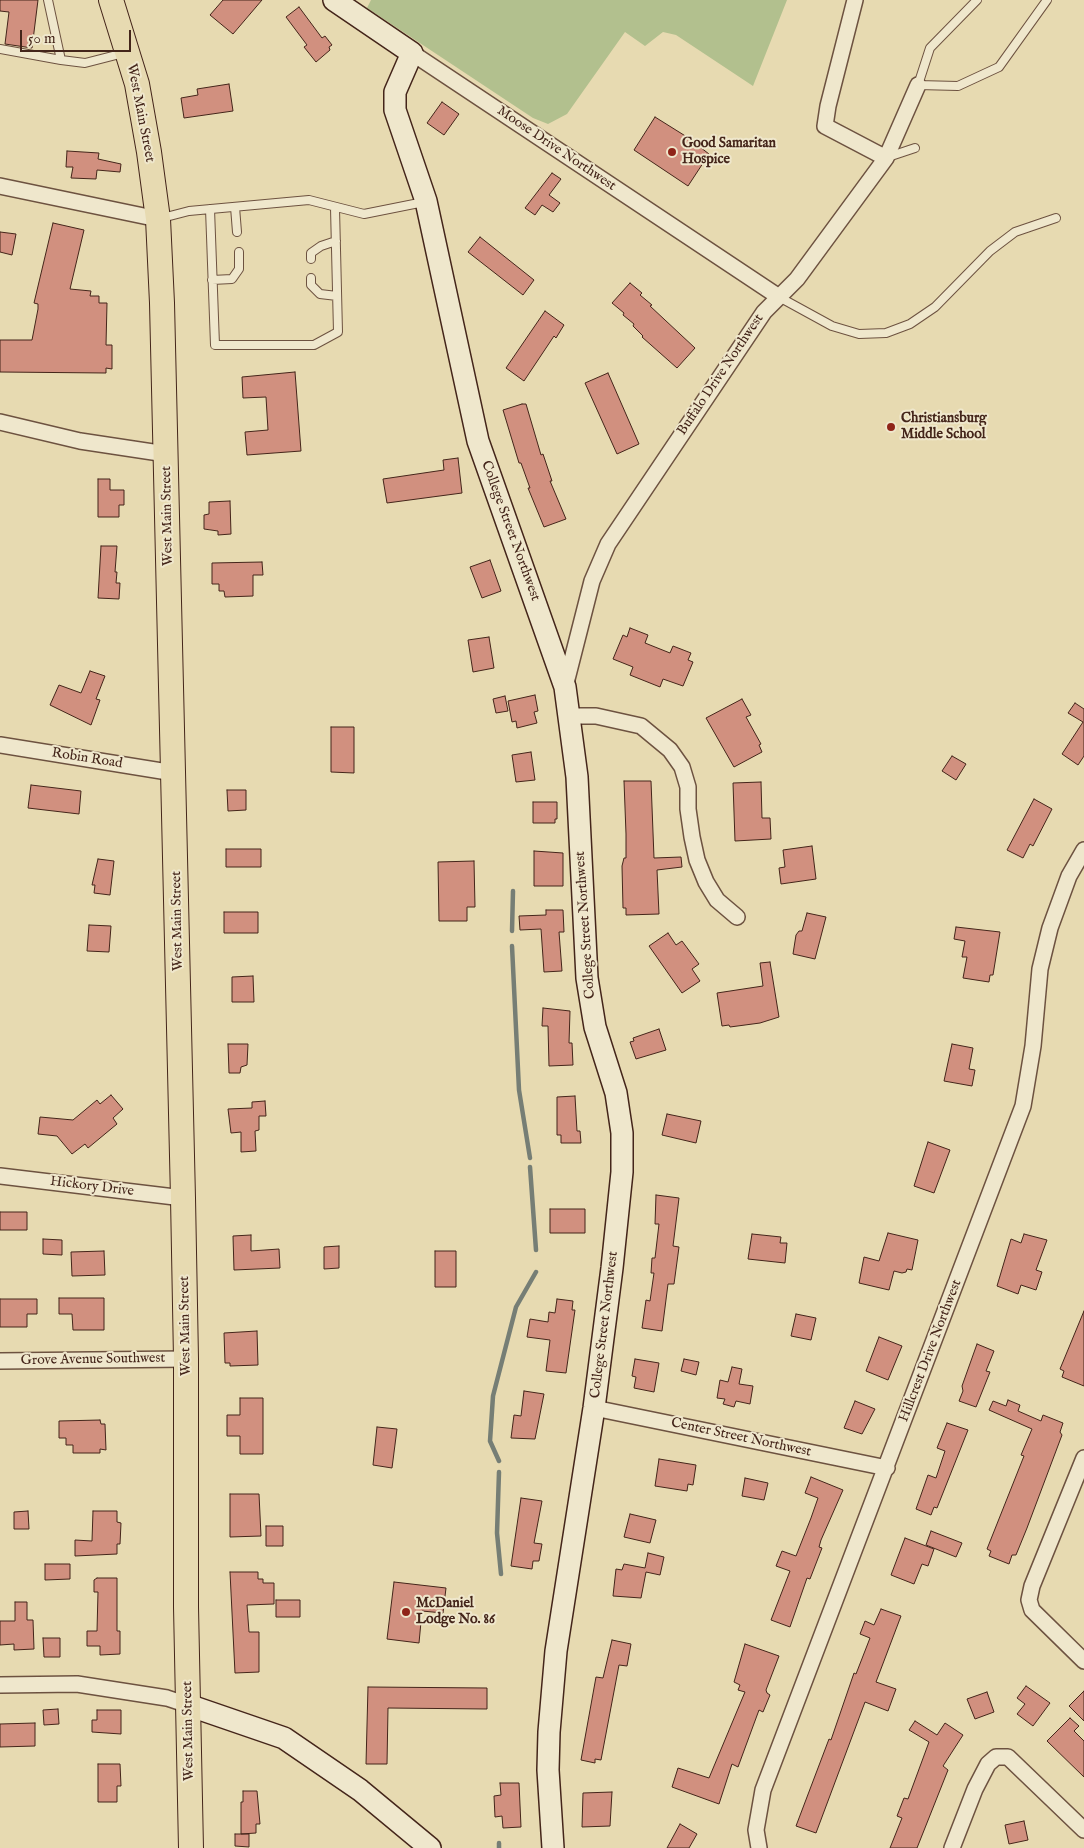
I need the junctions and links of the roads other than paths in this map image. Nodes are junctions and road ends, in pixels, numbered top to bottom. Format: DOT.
graph roads {
  1 [pos="48,0"];
  2 [pos="111,0"];
  3 [pos="334,0"];
  4 [pos="855,0"];
  5 [pos="977,0"];
  6 [pos="1047,0"];
  7 [pos="0,49"];
  8 [pos="127,52"];
  9 [pos="412,53"];
  10 [pos="62,60"];
  11 [pos="918,85"];
  12 [pos="915,148"];
  13 [pos="886,158"];
  14 [pos="0,186"];
  15 [pos="426,201"];
  16 [pos="235,207"];
  17 [pos="335,208"];
  18 [pos="210,209"];
  19 [pos="1056,218"];
  20 [pos="158,219"];
  21 [pos="237,232"];
  22 [pos="336,241"];
  23 [pos="239,252"];
  24 [pos="311,259"];
  25 [pos="311,278"];
  26 [pos="212,280"];
  27 [pos="337,296"];
  28 [pos="779,297"];
  29 [pos="0,422"];
  30 [pos="166,454"];
  31 [pos="565,687"];
  32 [pos="570,716"];
  33 [pos="0,745"];
  34 [pos="174,774"];
  35 [pos="1084,850"];
  36 [pos="737,917"];
  37 [pos="0,1176"];
  38 [pos="184,1198"];
  39 [pos="186,1359"];
  40 [pos="0,1361"];
  41 [pos="594,1408"];
  42 [pos="1084,1458"];
  43 [pos="887,1468"];
  44 [pos="1084,1661"];
  45 [pos="0,1685"];
  46 [pos="188,1705"];
  47 [pos="1084,1830"];
  48 [pos="191,1848"];
  49 [pos="430,1848"];
  50 [pos="554,1848"];
  51 [pos="759,1848"];
  52 [pos="952,1848"];
  1 -- 10 [label="lane"];
  2 -- 8 [label="main road, West Main Street"];
  3 -- 9 [label="street, Moose Drive Northwest"];
  4 -- 13 [label="street"];
  5 -- 11 [label="lane"];
  6 -- 11 [label="lane"];
  7 -- 10 [label="lane"];
  8 -- 10 [label="lane"];
  8 -- 20 [label="main road, West Main Street"];
  9 -- 15 [label="street, College Street Northwest"];
  9 -- 28 [label="street, Moose Drive Northwest"];
  11 -- 13 [label="street, Buffalo Drive Northwest"];
  12 -- 13 [label="lane"];
  13 -- 28 [label="street, Buffalo Drive Northwest"];
  14 -- 20 [label="street"];
  15 -- 17 [label="lane"];
  15 -- 31 [label="street, College Street Northwest"];
  16 -- 17 [label="lane"];
  16 -- 18 [label="lane"];
  16 -- 21 [label="lane"];
  17 -- 22 [label="lane"];
  18 -- 20 [label="lane"];
  18 -- 26 [label="lane"];
  19 -- 28 [label="lane"];
  20 -- 30 [label="main road, West Main Street"];
  22 -- 24 [label="lane"];
  22 -- 27 [label="lane"];
  23 -- 26 [label="lane"];
  25 -- 27 [label="lane"];
  26 -- 27 [label="lane"];
  28 -- 31 [label="street, Buffalo Drive Northwest"];
  29 -- 30 [label="street"];
  30 -- 34 [label="main road, West Main Street"];
  31 -- 32 [label="street, College Street Northwest"];
  32 -- 36 [label="street"];
  32 -- 41 [label="street, College Street Northwest"];
  33 -- 34 [label="street, Robin Road"];
  34 -- 38 [label="main road, West Main Street"];
  35 -- 43 [label="street, Hillcrest Drive Northwest"];
  37 -- 38 [label="street, Hickory Drive"];
  38 -- 39 [label="main road, West Main Street"];
  39 -- 40 [label="street, Grove Avenue Southwest"];
  39 -- 46 [label="main road, West Main Street"];
  41 -- 43 [label="street, Center Street Northwest"];
  41 -- 50 [label="street, College Street Northwest"];
  42 -- 44 [label="street"];
  43 -- 51 [label="street, Hillcrest Drive Northwest"];
  45 -- 46 [label="street"];
  46 -- 48 [label="main road, West Main Street"];
  46 -- 49 [label="street"];
  47 -- 52 [label="street"];
}
